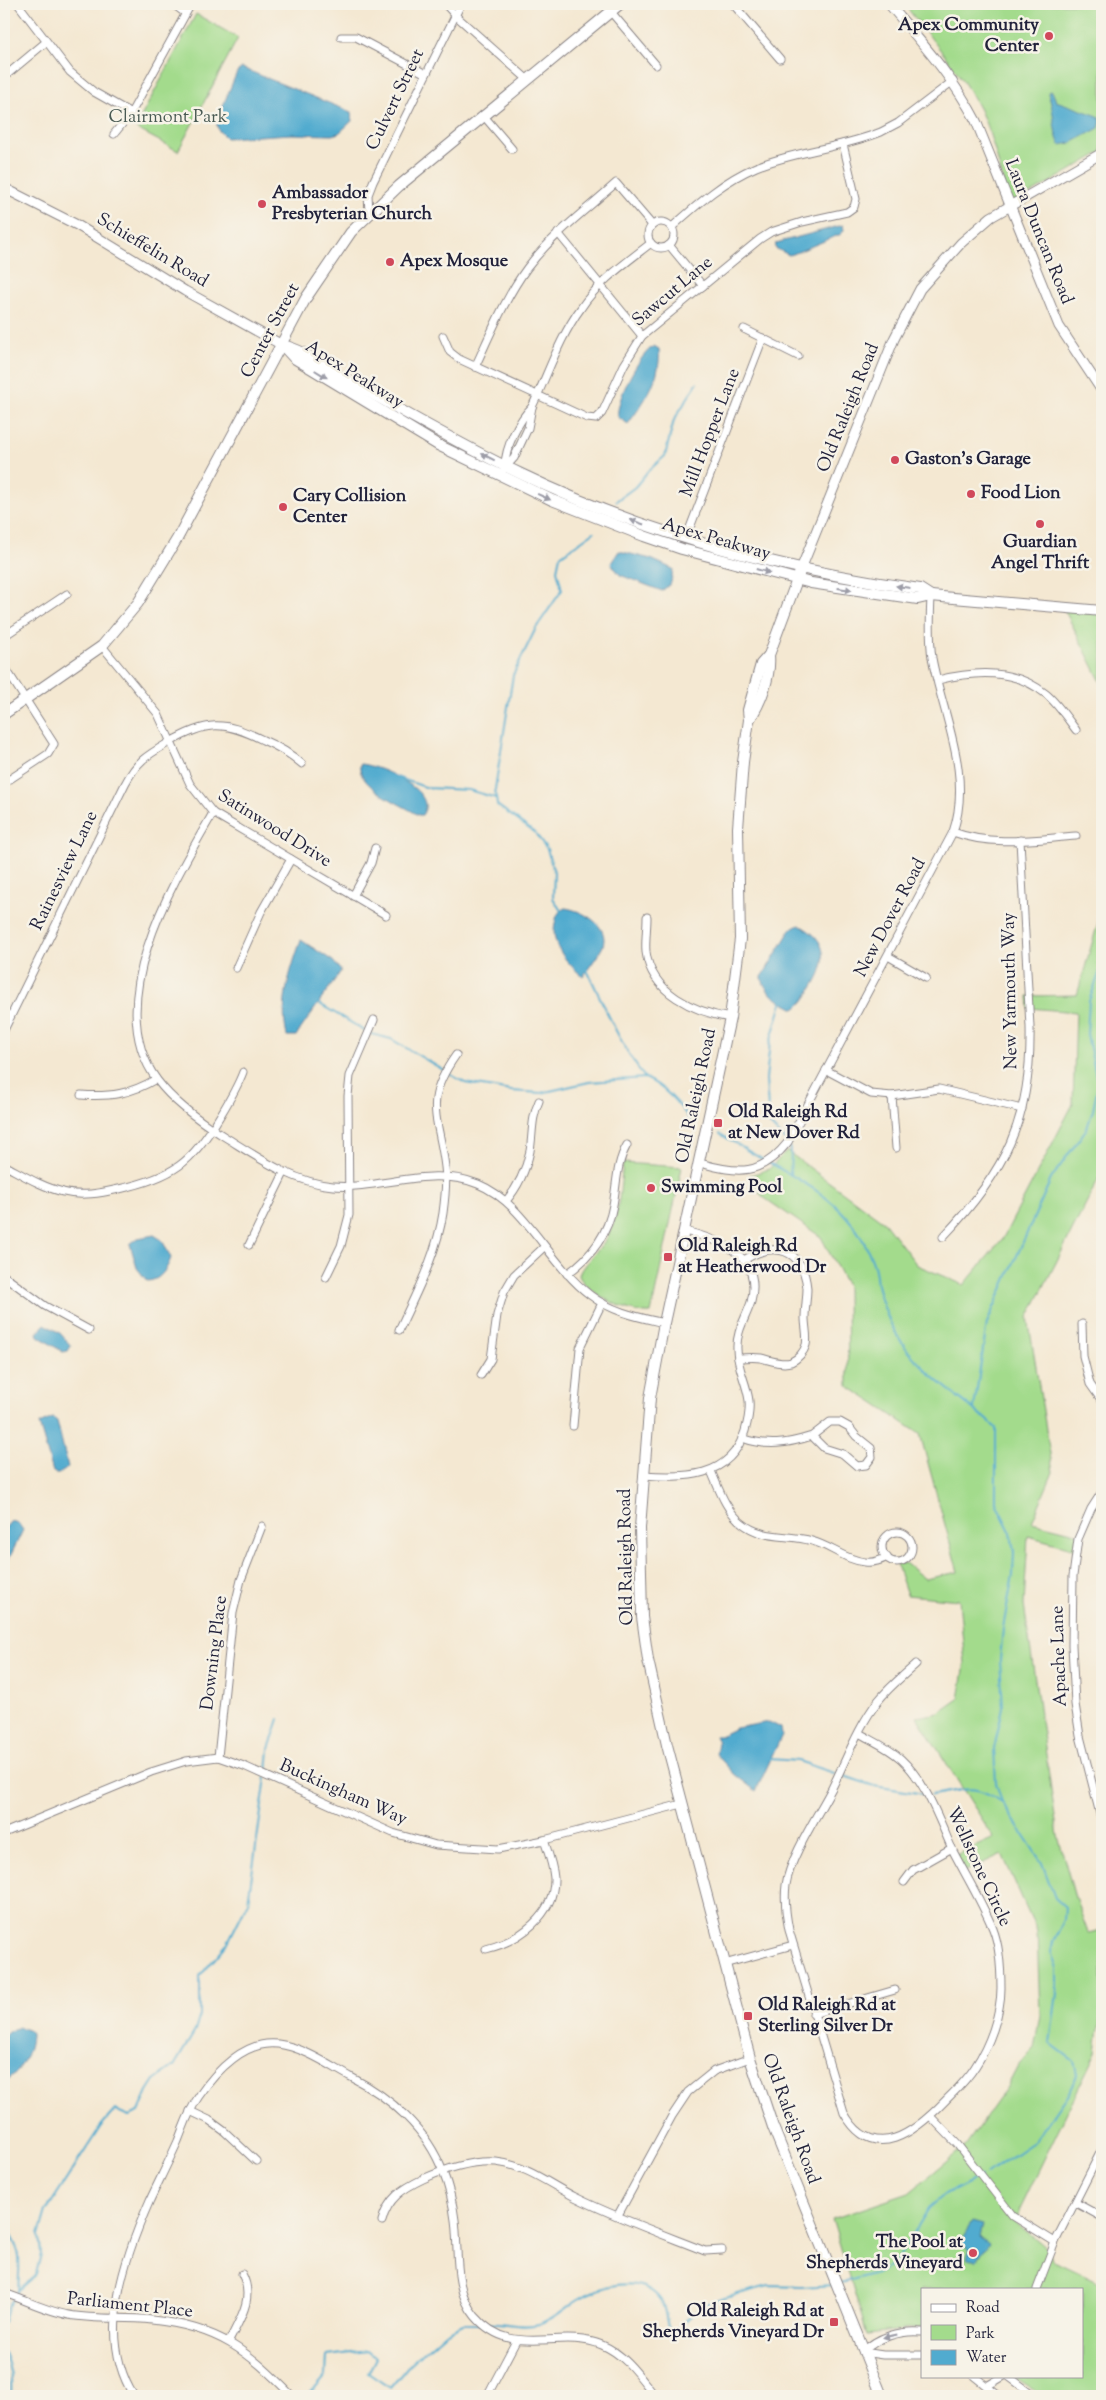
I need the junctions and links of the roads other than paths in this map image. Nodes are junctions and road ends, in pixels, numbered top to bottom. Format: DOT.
graph roads {
  1 [pos="18,4"];
  2 [pos="173,4"];
  3 [pos="190,4"];
  4 [pos="445,4"];
  5 [pos="461,4"];
  6 [pos="620,4"];
  7 [pos="733,4"];
  8 [pos="888,4"];
  9 [pos="610,12"];
  10 [pos="185,13"];
  11 [pos="455,15"];
  12 [pos="341,37"];
  13 [pos="46,42"];
  14 [pos="780,59"];
  15 [pos="656,66"];
  16 [pos="426,74"];
  17 [pos="4,77"];
  18 [pos="527,79"];
  19 [pos="953,81"];
  20 [pos="131,113"];
  21 [pos="483,115"];
  22 [pos="114,134"];
  23 [pos="843,144"];
  24 [pos="512,149"];
  25 [pos="1102,154"];
  26 [pos="4,188"];
  27 [pos="1009,206"];
  28 [pos="369,212"];
  29 [pos="652,225"];
  30 [pos="672,227"];
  31 [pos="558,233"];
  32 [pos="651,243"];
  33 [pos="669,245"];
  34 [pos="601,286"];
  35 [pos="702,286"];
  36 [pos="744,329"];
  37 [pos="443,336"];
  38 [pos="642,336"];
  39 [pos="763,338"];
  40 [pos="282,345"];
  41 [pos="798,356"];
  42 [pos="475,366"];
  43 [pos="1102,391"];
  44 [pos="538,395"];
  45 [pos="505,466"];
  46 [pos="500,476"];
  47 [pos="686,538"];
  48 [pos="801,570"];
  49 [pos="797,580"];
  50 [pos="67,594"];
  51 [pos="931,596"];
  52 [pos="1102,611"];
  53 [pos="4,636"];
  54 [pos="102,646"];
  55 [pos="4,666"];
  56 [pos="938,680"];
  57 [pos="26,699"];
  58 [pos="4,714"];
  59 [pos="1076,730"];
  60 [pos="172,741"];
  61 [pos="302,764"];
  62 [pos="4,783"];
  63 [pos="213,813"];
  64 [pos="954,832"];
  65 [pos="1076,836"];
  66 [pos="1020,840"];
  67 [pos="375,848"];
  68 [pos="291,859"];
  69 [pos="353,896"];
  70 [pos="386,915"];
  71 [pos="648,917"];
  72 [pos="888,956"];
  73 [pos="236,968"];
  74 [pos="926,978"];
  75 [pos="730,1018"];
  76 [pos="374,1020"];
  77 [pos="4,1030"];
  78 [pos="456,1055"];
  79 [pos="826,1070"];
  80 [pos="242,1072"];
  81 [pos="156,1079"];
  82 [pos="81,1095"];
  83 [pos="892,1096"];
  84 [pos="540,1101"];
  85 [pos="1022,1109"];
  86 [pos="212,1129"];
  87 [pos="627,1145"];
  88 [pos="896,1148"];
  89 [pos="700,1163"];
  90 [pos="4,1165"];
  91 [pos="284,1173"];
  92 [pos="445,1178"];
  93 [pos="350,1187"];
  94 [pos="506,1201"];
  95 [pos="685,1232"];
  96 [pos="943,1237"];
  97 [pos="249,1245"];
  98 [pos="544,1247"];
  99 [pos="744,1260"];
  100 [pos="567,1274"];
  101 [pos="4,1276"];
  102 [pos="326,1276"];
  103 [pos="602,1304"];
  104 [pos="664,1323"];
  105 [pos="1082,1324"];
  106 [pos="89,1330"];
  107 [pos="399,1330"];
  108 [pos="738,1358"];
  109 [pos="481,1375"];
  110 [pos="1102,1401"];
  111 [pos="573,1426"];
  112 [pos="812,1436"];
  113 [pos="742,1438"];
  114 [pos="710,1471"];
  115 [pos="643,1475"];
  116 [pos="1102,1492"];
  117 [pos="262,1526"];
  118 [pos="887,1557"];
  119 [pos="916,1664"];
  120 [pos="859,1733"];
  121 [pos="218,1757"];
  122 [pos="682,1804"];
  123 [pos="1102,1822"];
  124 [pos="4,1833"];
  125 [pos="544,1840"];
  126 [pos="952,1848"];
  127 [pos="904,1882"];
  128 [pos="793,1945"];
  129 [pos="486,1949"];
  130 [pos="724,1964"];
  131 [pos="895,1990"];
  132 [pos="813,2014"];
  133 [pos="750,2058"];
  134 [pos="190,2111"];
  135 [pos="930,2116"];
  136 [pos="1102,2149"];
  137 [pos="256,2162"];
  138 [pos="443,2171"];
  139 [pos="1076,2203"];
  140 [pos="618,2215"];
  141 [pos="1100,2216"];
  142 [pos="382,2220"];
  143 [pos="1055,2242"];
  144 [pos="722,2250"];
  145 [pos="242,2274"];
  146 [pos="1037,2288"];
  147 [pos="4,2293"];
  148 [pos="116,2318"];
  149 [pos="921,2332"];
  150 [pos="229,2341"];
  151 [pos="516,2341"];
  152 [pos="862,2352"];
  153 [pos="921,2355"];
  154 [pos="978,2378"];
  155 [pos="1001,2378"];
  156 [pos="1011,2378"];
  157 [pos="987,2386"];
  158 [pos="134,2396"];
  159 [pos="292,2396"];
  160 [pos="486,2396"];
  161 [pos="655,2396"];
  162 [pos="882,2396"];
  163 [pos="999,2396"];
  164 [pos="1035,2396"];
  1 -- 13 [label="street"];
  2 -- 10 [label="street"];
  3 -- 10 [label="street"];
  4 -- 11 [label="street"];
  5 -- 11 [label="street, Culvert Street"];
  6 -- 9 [label="main road, Center Street"];
  7 -- 14 [label="street"];
  8 -- 19 [label="street, Laura Duncan Road"];
  9 -- 15 [label="street"];
  9 -- 18 [label="main road, Center Street"];
  10 -- 20 [label="street"];
  11 -- 16 [label="street, Culvert Street"];
  11 -- 18 [label="street"];
  12 -- 16 [label="street"];
  13 -- 17 [label="street"];
  13 -- 20 [label="street"];
  16 -- 28 [label="street, Culvert Street"];
  18 -- 21 [label="main road, Center Street"];
  19 -- 23 [label="street"];
  19 -- 27 [label="street, Laura Duncan Road"];
  20 -- 22 [label="street"];
  21 -- 24 [label="street"];
  21 -- 28 [label="main road, Center Street"];
  23 -- 30 [label="street"];
  23 -- 35 [label="street, Sawcut Lane"];
  25 -- 27 [label="street, Old Raleigh Road"];
  26 -- 40 [label="street, Schieffelin Road"];
  27 -- 43 [label="street, Laura Duncan Road"];
  27 -- 48 [label="street, Old Raleigh Road"];
  28 -- 40 [label="main road, Center Street"];
  29 -- 30 [label="street"];
  29 -- 31 [label="street"];
  29 -- 32 [label="street"];
  30 -- 33 [label="street"];
  31 -- 34 [label="street"];
  31 -- 42 [label="street"];
  32 -- 33 [label="street"];
  32 -- 34 [label="street"];
  33 -- 35 [label="street"];
  34 -- 38 [label="street"];
  34 -- 44 [label="street"];
  35 -- 38 [label="street, Sawcut Lane"];
  36 -- 39 [label="street"];
  37 -- 42 [label="street, Sawcut Lane"];
  38 -- 44 [label="street, Sawcut Lane"];
  39 -- 41 [label="street"];
  39 -- 47 [label="street, Mill Hopper Lane"];
  45 -- 40 [label="main road, Apex Peakway, one-way"];
  40 -- 46 [label="main road, Apex Peakway, one-way"];
  40 -- 54 [label="main road, Center Street"];
  42 -- 44 [label="street, Sawcut Lane"];
  44 -- 45 [label="street"];
  45 -- 46 [label="street"];
  47 -- 45 [label="main road, Apex Peakway, one-way"];
  46 -- 49 [label="main road, Apex Peakway, one-way"];
  47 -- 48 [label="main road, Apex Peakway"];
  48 -- 49 [label="main road, Old Raleigh Road"];
  51 -- 48 [label="main road, Apex Peakway, one-way"];
  49 -- 51 [label="main road, Apex Peakway, one-way"];
  49 -- 75 [label="main road, Old Raleigh Road"];
  50 -- 53 [label="street"];
  51 -- 52 [label="main road, Apex Peakway"];
  51 -- 56 [label="street, New Dover Road"];
  54 -- 57 [label="main road, Center Street"];
  54 -- 60 [label="street, Satinwood Drive"];
  55 -- 57 [label="street"];
  56 -- 59 [label="street"];
  56 -- 64 [label="street, New Dover Road"];
  57 -- 58 [label="main road, Center Street"];
  57 -- 62 [label="street"];
  60 -- 61 [label="street, Rainesview Lane"];
  60 -- 63 [label="street, Satinwood Drive"];
  60 -- 77 [label="street, Rainesview Lane"];
  63 -- 68 [label="street, Satinwood Drive"];
  63 -- 81 [label="street"];
  64 -- 66 [label="street"];
  64 -- 72 [label="street, New Dover Road"];
  65 -- 66 [label="street"];
  66 -- 85 [label="street, New Yarmouth Way"];
  67 -- 69 [label="street"];
  68 -- 69 [label="street, Satinwood Drive"];
  68 -- 73 [label="street"];
  69 -- 70 [label="street, Satinwood Drive"];
  71 -- 75 [label="street"];
  72 -- 74 [label="street"];
  72 -- 79 [label="street, New Dover Road"];
  75 -- 89 [label="main road, Old Raleigh Road"];
  76 -- 93 [label="street"];
  78 -- 92 [label="street"];
  79 -- 83 [label="street"];
  79 -- 89 [label="street, New Dover Road"];
  80 -- 86 [label="street"];
  81 -- 82 [label="street"];
  81 -- 86 [label="street"];
  83 -- 85 [label="street"];
  83 -- 88 [label="street"];
  84 -- 94 [label="street"];
  85 -- 96 [label="street, New Yarmouth Way"];
  86 -- 90 [label="street"];
  86 -- 91 [label="street"];
  87 -- 100 [label="street"];
  89 -- 95 [label="main road, Old Raleigh Road"];
  91 -- 93 [label="street"];
  91 -- 97 [label="street"];
  92 -- 93 [label="street"];
  92 -- 94 [label="street"];
  92 -- 107 [label="street"];
  93 -- 102 [label="street"];
  94 -- 98 [label="street"];
  95 -- 99 [label="street"];
  95 -- 104 [label="main road, Old Raleigh Road"];
  98 -- 100 [label="street"];
  98 -- 109 [label="street"];
  99 -- 108 [label="street"];
  99 -- 108 [label="street"];
  100 -- 103 [label="street"];
  101 -- 106 [label="street"];
  103 -- 104 [label="street"];
  103 -- 111 [label="street"];
  104 -- 115 [label="main road, Old Raleigh Road"];
  105 -- 110 [label="street"];
  108 -- 113 [label="street"];
  112 -- 112 [label="street"];
  112 -- 113 [label="street"];
  113 -- 114 [label="street"];
  114 -- 115 [label="street"];
  114 -- 118 [label="street"];
  115 -- 122 [label="main road, Old Raleigh Road"];
  116 -- 123 [label="street, Apache Lane"];
  117 -- 121 [label="street, Downing Place"];
  118 -- 118 [label="street"];
  119 -- 120 [label="street, Wellstone Circle"];
  120 -- 126 [label="street, Wellstone Circle"];
  120 -- 128 [label="street, Wellstone Circle"];
  121 -- 124 [label="street, Buckingham Way"];
  121 -- 125 [label="street, Buckingham Way"];
  122 -- 125 [label="street, Buckingham Way"];
  122 -- 130 [label="main road, Old Raleigh Road"];
  125 -- 129 [label="street"];
  126 -- 127 [label="street"];
  126 -- 135 [label="street, Wellstone Circle"];
  128 -- 130 [label="street"];
  128 -- 132 [label="street, Wellstone Circle"];
  130 -- 133 [label="main road, Old Raleigh Road"];
  131 -- 132 [label="street"];
  132 -- 135 [label="street, Wellstone Circle"];
  133 -- 140 [label="street"];
  133 -- 152 [label="main road, Old Raleigh Road"];
  134 -- 137 [label="street"];
  134 -- 138 [label="street"];
  134 -- 148 [label="street"];
  135 -- 143 [label="street"];
  136 -- 139 [label="street"];
  138 -- 140 [label="street"];
  138 -- 142 [label="street"];
  138 -- 151 [label="street"];
  139 -- 141 [label="street"];
  139 -- 143 [label="street"];
  140 -- 144 [label="street"];
  143 -- 146 [label="street"];
  145 -- 150 [label="street"];
  147 -- 148 [label="street, Parliament Place"];
  148 -- 150 [label="street, Parliament Place"];
  148 -- 158 [label="street"];
  149 -- 152 [label="street, one-way"];
  150 -- 159 [label="street, Parliament Place"];
  151 -- 160 [label="street"];
  151 -- 161 [label="street"];
  152 -- 153 [label="street"];
  152 -- 162 [label="main road, Old Raleigh Road"];
  154 -- 157 [label="street"];
  155 -- 157 [label="street"];
  156 -- 164 [label="street"];
  157 -- 163 [label="street"];
}
